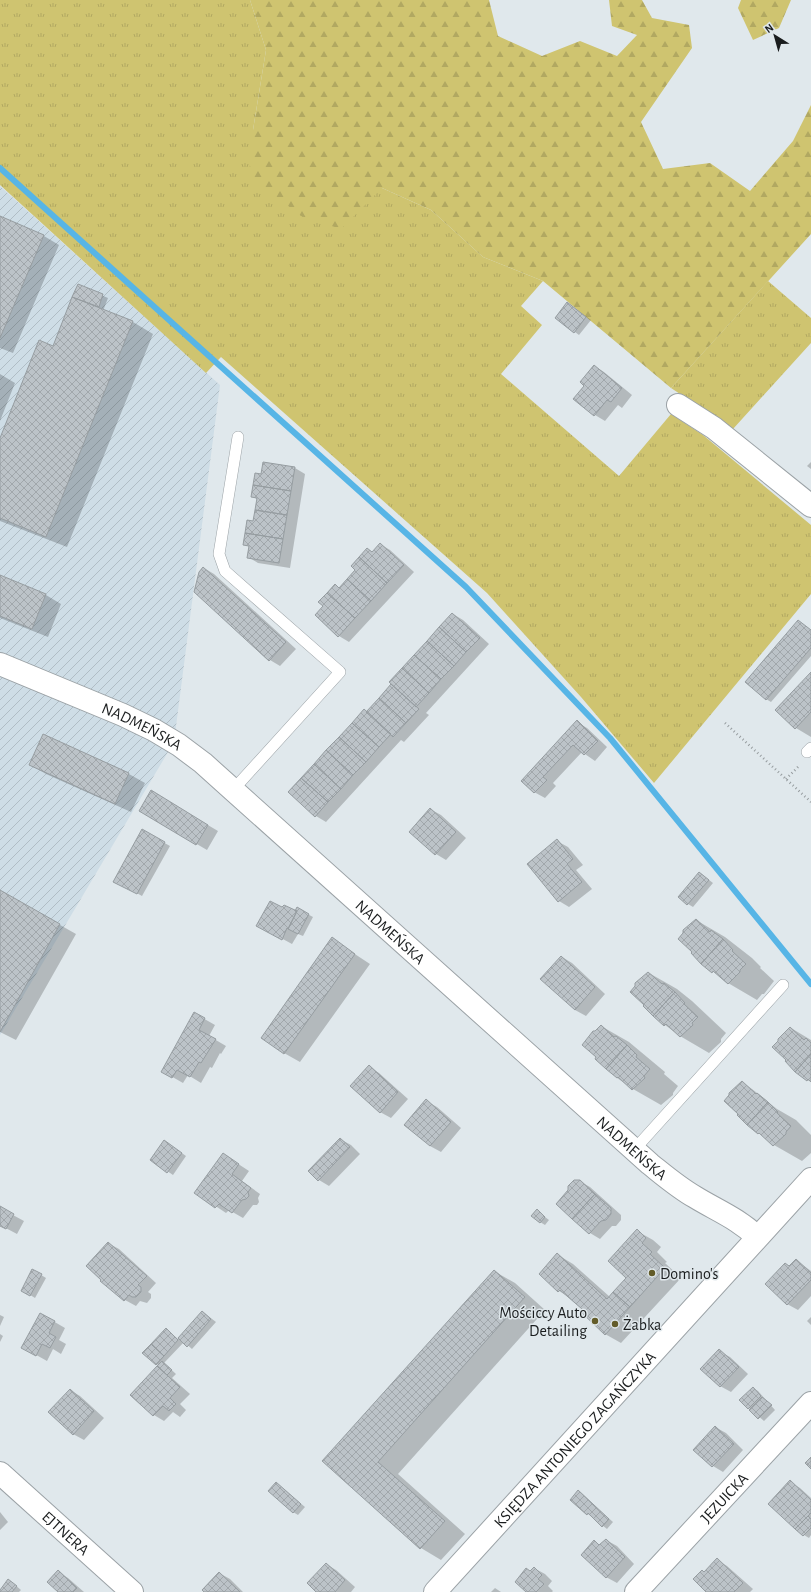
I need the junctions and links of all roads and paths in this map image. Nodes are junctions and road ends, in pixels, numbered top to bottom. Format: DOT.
graph roads {
  1 [pos="678,405"];
  2 [pos="238,437"];
  3 [pos="811,506"];
  4 [pos="0,664"];
  5 [pos="725,723"];
  6 [pos="233,790"];
  7 [pos="811,802"];
  8 [pos="783,985"];
  9 [pos="634,1150"];
  10 [pos="811,1179"];
  11 [pos="757,1237"];
  12 [pos="811,1403"];
  13 [pos="0,1473"];
  14 [pos="132,1592"];
  15 [pos="435,1592"];
  16 [pos="636,1592"];
  1 -- 3 [label="street"];
  2 -- 6 [label="lane"];
  4 -- 6 [label="street, NADMEŃSKA"];
  5 -- 7 [label="path"];
  6 -- 9 [label="street, NADMEŃSKA"];
  8 -- 9 [label="lane"];
  9 -- 11 [label="street, NADMEŃSKA"];
  10 -- 11 [label="street, KSIĘDZA ANTONIEGO ZAGAŃCZYKA"];
  11 -- 15 [label="street, KSIĘDZA ANTONIEGO ZAGAŃCZYKA"];
  12 -- 16 [label="street, JEZUICKA"];
  13 -- 14 [label="street, EJTNERA"];
}
